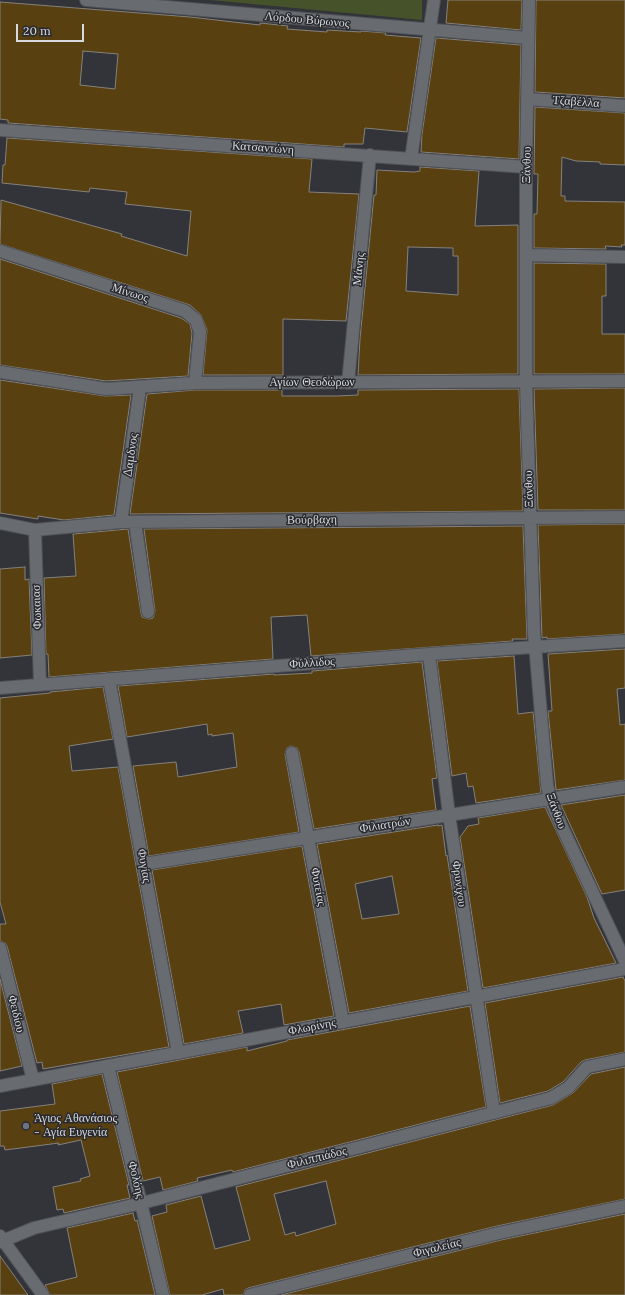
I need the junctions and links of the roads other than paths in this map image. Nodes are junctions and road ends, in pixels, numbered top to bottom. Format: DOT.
graph roads {
  1 [pos="86,0"];
  2 [pos="434,0"];
  3 [pos="529,0"];
  4 [pos="429,30"];
  5 [pos="528,38"];
  6 [pos="527,99"];
  7 [pos="625,106"];
  8 [pos="0,130"];
  9 [pos="370,155"];
  10 [pos="411,159"];
  11 [pos="526,167"];
  12 [pos="0,251"];
  13 [pos="526,255"];
  14 [pos="625,257"];
  15 [pos="0,372"];
  16 [pos="625,381"];
  17 [pos="526,382"];
  18 [pos="195,383"];
  19 [pos="348,383"];
  20 [pos="140,388"];
  21 [pos="529,517"];
  22 [pos="625,517"];
  23 [pos="121,522"];
  24 [pos="135,522"];
  25 [pos="0,523"];
  26 [pos="35,530"];
  27 [pos="148,612"];
  28 [pos="625,640"];
  29 [pos="535,647"];
  30 [pos="428,654"];
  31 [pos="109,679"];
  32 [pos="40,684"];
  33 [pos="0,688"];
  34 [pos="292,753"];
  35 [pos="625,787"];
  36 [pos="550,799"];
  37 [pos="450,815"];
  38 [pos="308,838"];
  39 [pos="144,864"];
  40 [pos="0,948"];
  41 [pos="625,961"];
  42 [pos="625,969"];
  43 [pos="476,997"];
  44 [pos="343,1022"];
  45 [pos="178,1052"];
  46 [pos="625,1058"];
  47 [pos="108,1066"];
  48 [pos="33,1080"];
  49 [pos="0,1086"];
  50 [pos="494,1113"];
  51 [pos="142,1203"];
  52 [pos="625,1206"];
  53 [pos="1,1239"];
  54 [pos="44,1295"];
  55 [pos="163,1295"];
  56 [pos="250,1295"];
  1 -- 4 [label="street, Λόρδου Βύρωνος"];
  2 -- 4 [label="street"];
  3 -- 5 [label="street, Ξάνθου"];
  4 -- 5 [label="street, Λόρδου Βύρωνος"];
  4 -- 10 [label="street"];
  5 -- 6 [label="street, Ξάνθου"];
  6 -- 7 [label="street, Τζαβέλλα"];
  6 -- 11 [label="street, Ξάνθου"];
  8 -- 9 [label="street, Κατσαντώνη"];
  9 -- 10 [label="street, Κατσαντώνη"];
  9 -- 19 [label="street, Μάνης"];
  10 -- 11 [label="street, Κατσαντώνη"];
  11 -- 13 [label="street, Ξάνθου"];
  12 -- 18 [label="street, Μίνωος"];
  13 -- 14 [label="street"];
  13 -- 17 [label="street, Ξάνθου"];
  15 -- 20 [label="street, Αγίων Θεοδώρων"];
  16 -- 17 [label="street, Αγίων Θεοδώρων"];
  17 -- 19 [label="street, Αγίων Θεοδώρων"];
  17 -- 21 [label="street, Ξάνθου"];
  18 -- 19 [label="street, Αγίων Θεοδώρων"];
  18 -- 20 [label="street, Αγίων Θεοδώρων"];
  20 -- 23 [label="street, Δαμδνος"];
  21 -- 22 [label="street, Βούρβαχη"];
  21 -- 24 [label="street, Βούρβαχη"];
  21 -- 29 [label="street, Ξάνθου"];
  23 -- 24 [label="street, Βούρβαχη"];
  23 -- 26 [label="street, Βούρβαχη"];
  24 -- 27 [label="street"];
  25 -- 26 [label="street, Βούρβαχη"];
  26 -- 32 [label="street, Φωκαιασ"];
  28 -- 29 [label="street, Φύλλιδος"];
  29 -- 30 [label="street, Φύλλιδος"];
  29 -- 36 [label="street, Ξάνθου"];
  30 -- 31 [label="street, Φύλλιδος"];
  30 -- 37 [label="street, Φρυνίχου"];
  31 -- 32 [label="street, Φύλλιδος"];
  31 -- 39 [label="street, Φυγίας"];
  32 -- 33 [label="street, Φύλλιδος"];
  34 -- 38 [label="street, Φυτείας"];
  35 -- 36 [label="street, Φιλιατρών"];
  36 -- 37 [label="street, Φιλιατρών"];
  36 -- 41 [label="street, Ξάνθου"];
  37 -- 38 [label="street, Φιλιατρών"];
  37 -- 43 [label="street, Φρυνίχου"];
  38 -- 39 [label="street, Φιλιατρών"];
  38 -- 44 [label="street, Φυτείας"];
  39 -- 45 [label="street, Φυγίας"];
  40 -- 48 [label="street, Φειδίου"];
  42 -- 43 [label="street, Φλωρίνης"];
  43 -- 44 [label="street, Φλωρίνης"];
  43 -- 50 [label="street, Φρυνίχου"];
  44 -- 45 [label="street, Φλωρίνης"];
  45 -- 47 [label="street, Φλωρίνης"];
  46 -- 50 [label="street, Φιλιππιάδος"];
  47 -- 48 [label="street, Φλωρίνης"];
  47 -- 51 [label="street, Φολόης"];
  48 -- 49 [label="street, Φλωρίνης"];
  50 -- 51 [label="street, Φιλιππιάδος"];
  51 -- 53 [label="street, Φιλιππιάδος"];
  51 -- 55 [label="street, Φολόης"];
  52 -- 56 [label="street, Φιγαλείας"];
  53 -- 54 [label="street"];
}
